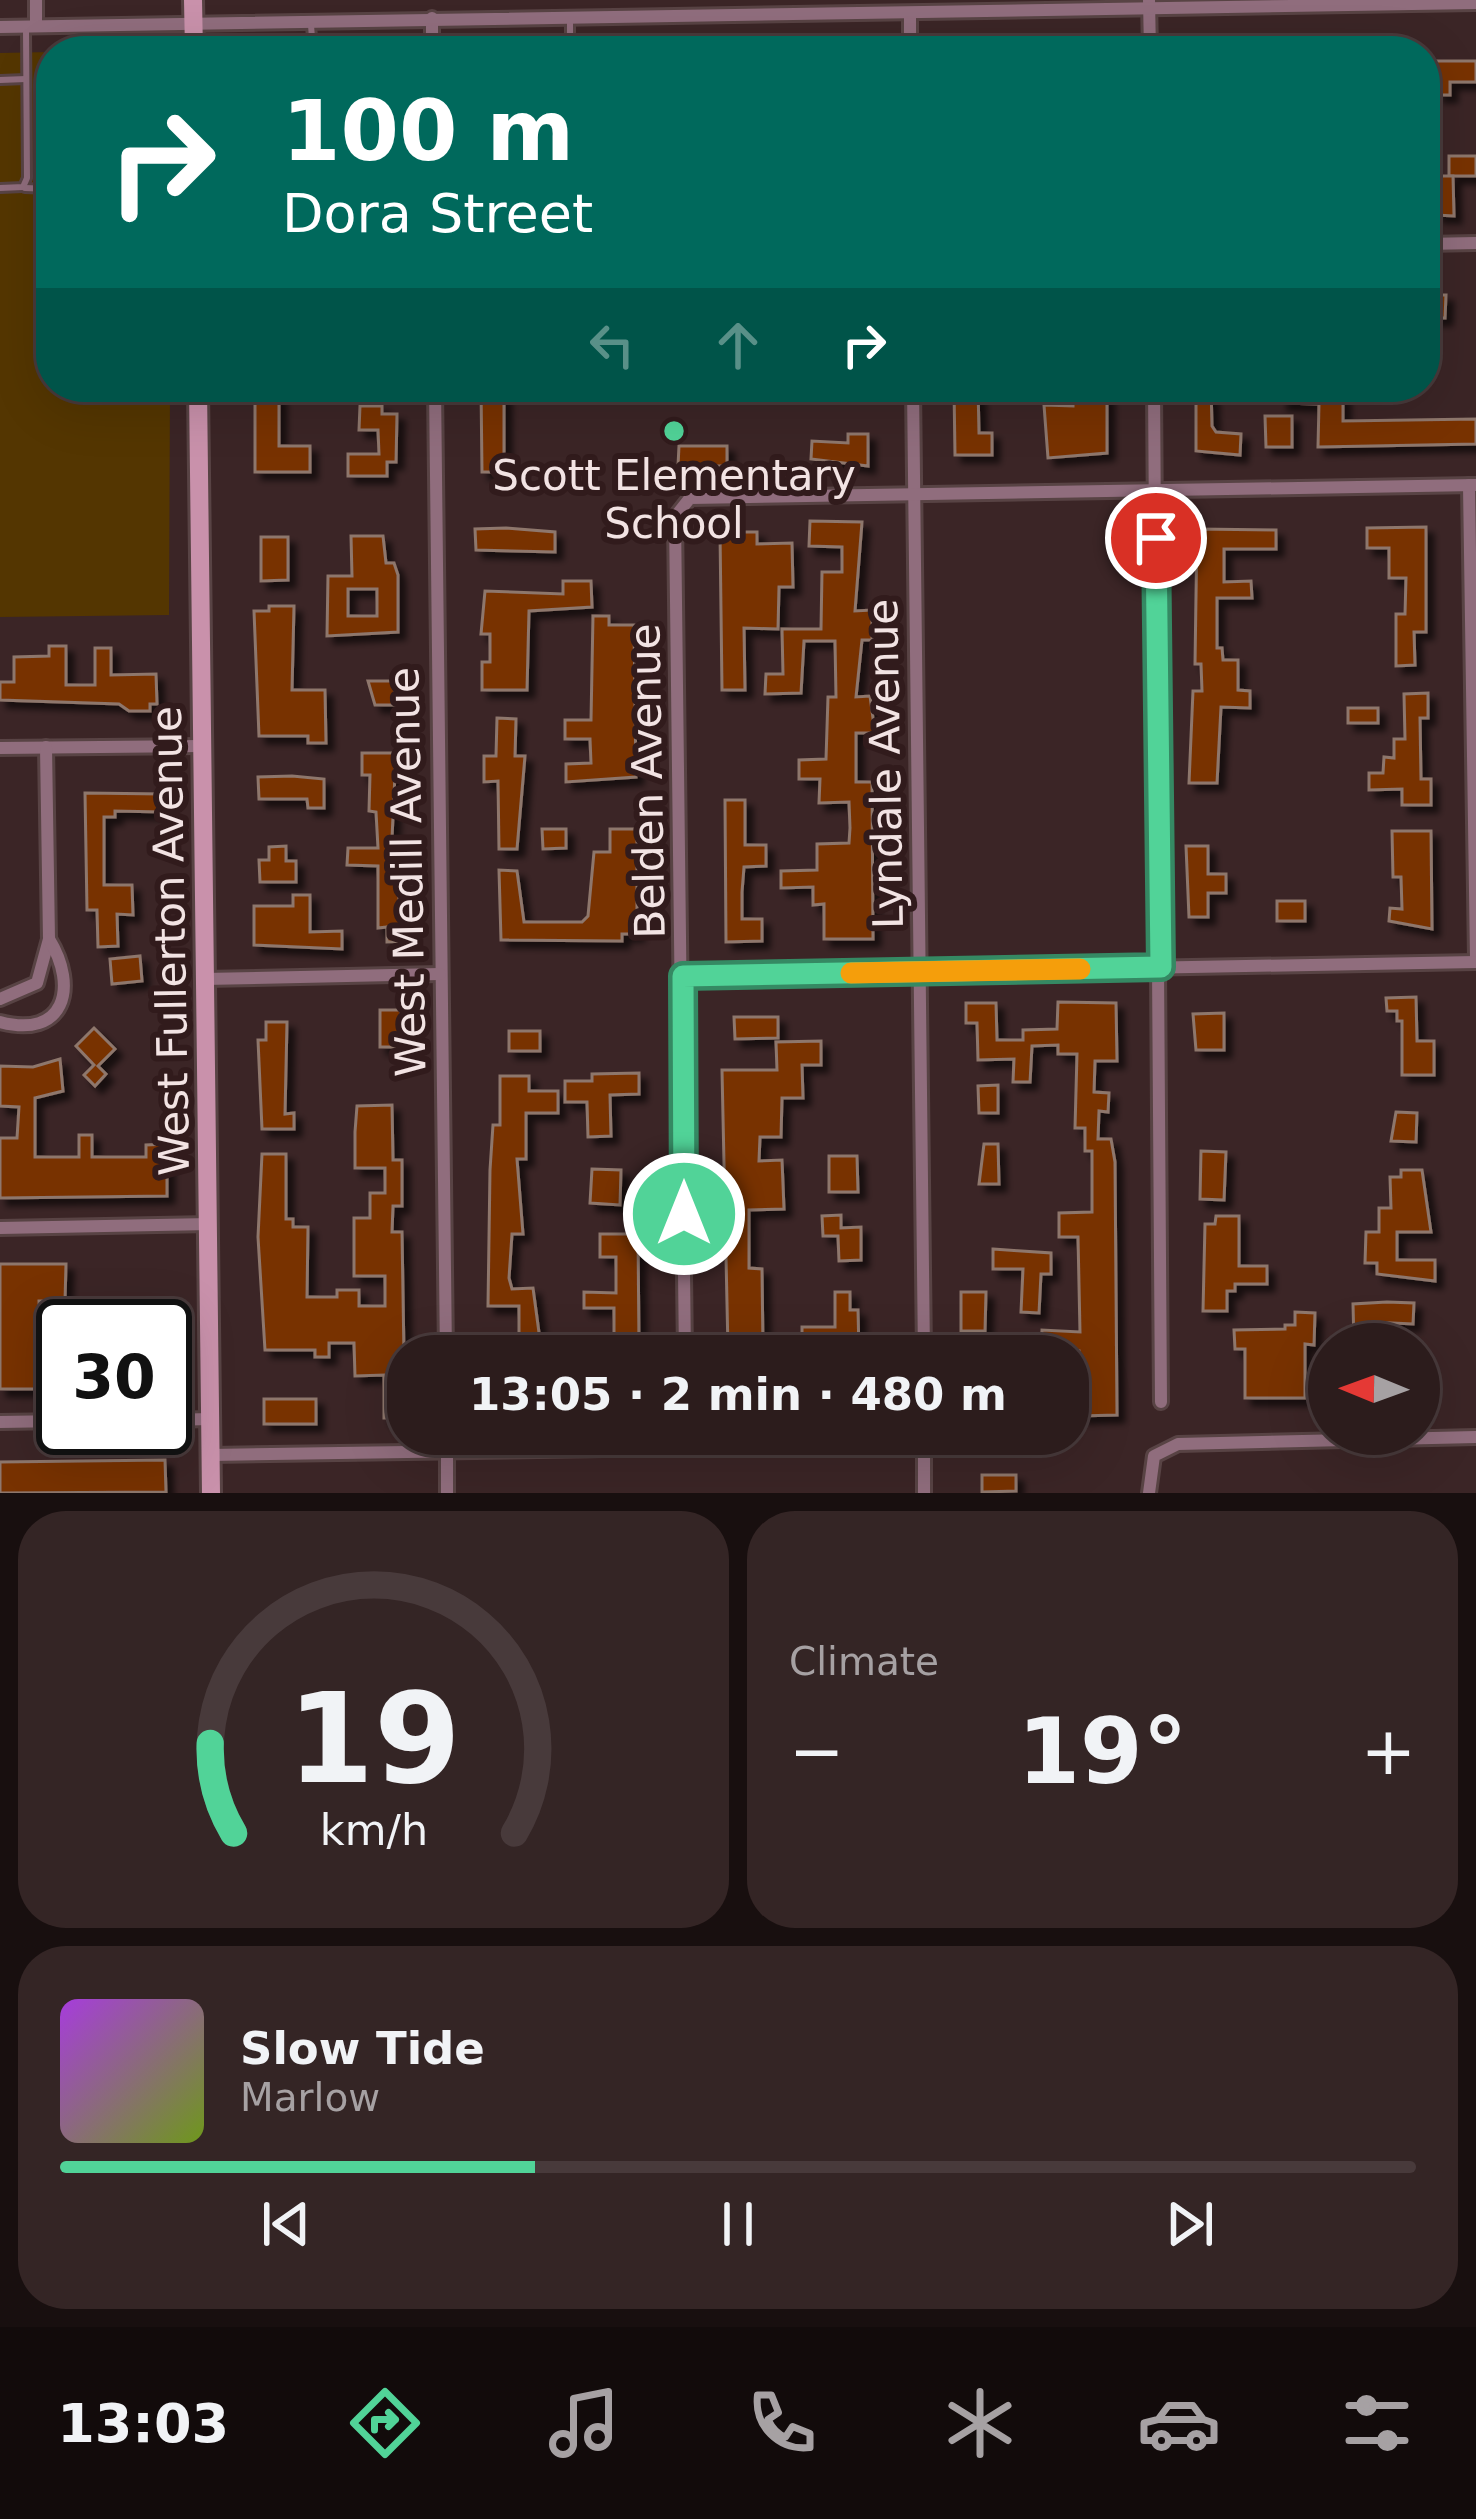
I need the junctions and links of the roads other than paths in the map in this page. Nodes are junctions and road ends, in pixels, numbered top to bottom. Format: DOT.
graph roads {
  1 [pos="36,0"];
  2 [pos="194,0"];
  3 [pos="1476,3"];
  4 [pos="1149,5"];
  5 [pos="672,8"];
  6 [pos="910,14"];
  7 [pos="570,17"];
  8 [pos="432,18"];
  9 [pos="311,21"];
  10 [pos="193,24"];
  11 [pos="31,26"];
  12 [pos="0,27"];
  13 [pos="193,36"];
  14 [pos="312,36"];
  15 [pos="432,36"];
  16 [pos="570,36"];
  17 [pos="910,36"];
  18 [pos="1150,36"];
  19 [pos="26,79"];
  20 [pos="0,80"];
  21 [pos="23,186"];
  22 [pos="36,187"];
  23 [pos="0,188"];
  24 [pos="1476,243"];
  25 [pos="1440,244"];
  26 [pos="198,402"];
  27 [pos="435,402"];
  28 [pos="914,402"];
  29 [pos="1154,402"];
  30 [pos="1472,485"];
  31 [pos="1155,490"];
  32 [pos="914,494"];
  33 [pos="202,746"];
  34 [pos="46,747"];
  35 [pos="0,748"];
  36 [pos="50,939"];
  37 [pos="1476,960"];
  38 [pos="1161,967"];
  39 [pos="920,972"];
  40 [pos="440,974"];
  41 [pos="683,976"];
  42 [pos="204,979"];
  43 [pos="0,999"];
  44 [pos="0,1022"];
  45 [pos="211,1224"];
  46 [pos="0,1228"];
  47 [pos="446,1335"];
  48 [pos="685,1335"];
  49 [pos="924,1335"];
  50 [pos="1161,1402"];
  51 [pos="192,1419"];
  52 [pos="211,1419"];
  53 [pos="36,1421"];
  54 [pos="0,1422"];
  55 [pos="1476,1437"];
  56 [pos="387,1453"];
  57 [pos="211,1455"];
  58 [pos="447,1455"];
  59 [pos="924,1455"];
  60 [pos="211,1493"];
  61 [pos="447,1493"];
  62 [pos="925,1493"];
  63 [pos="1149,1493"];
  1 -- 11 [label="street"];
  2 -- 10 [label="street"];
  3 -- 4 [label="street"];
  4 -- 6 [label="street"];
  4 -- 18 [label="street"];
  5 -- 6 [label="street"];
  5 -- 7 [label="street"];
  6 -- 17 [label="street"];
  7 -- 8 [label="street"];
  7 -- 16 [label="lane"];
  8 -- 9 [label="street"];
  8 -- 15 [label="street"];
  9 -- 10 [label="street"];
  9 -- 14 [label="lane"];
  10 -- 11 [label="street"];
  10 -- 13 [label="street"];
  11 -- 12 [label="street"];
  11 -- 19 [label="lane"];
  19 -- 20 [label="lane"];
  19 -- 21 [label="lane"];
  21 -- 22 [label="lane"];
  21 -- 23 [label="lane"];
  24 -- 25 [label="street"];
  26 -- 33 [label="street, West Fullerton Avenue"];
  27 -- 40 [label="street, West Medill Avenue"];
  28 -- 32 [label="street, Lyndale Avenue"];
  29 -- 31 [label="street"];
  30 -- 31 [label="street"];
  30 -- 37 [label="street"];
  31 -- 32 [label="street"];
  31 -- 38 [label="street"];
  32 -- 39 [label="street, Lyndale Avenue"];
  32 -- 41 [label="street, Belden Avenue"];
  33 -- 34 [label="street"];
  33 -- 42 [label="street, West Fullerton Avenue"];
  34 -- 35 [label="street"];
  34 -- 36 [label="street"];
  36 -- 43 [label="street"];
  36 -- 44 [label="street"];
  37 -- 38 [label="street"];
  38 -- 39 [label="street"];
  38 -- 50 [label="street"];
  39 -- 41 [label="street"];
  39 -- 49 [label="street, Lyndale Avenue"];
  40 -- 42 [label="street"];
  40 -- 47 [label="street, West Medill Avenue"];
  41 -- 48 [label="street, Belden Avenue"];
  42 -- 45 [label="street, West Fullerton Avenue"];
  45 -- 46 [label="street"];
  45 -- 52 [label="street, West Fullerton Avenue"];
  51 -- 52 [label="street"];
  52 -- 57 [label="street, West Fullerton Avenue"];
  53 -- 54 [label="street"];
  55 -- 63 [label="street"];
  56 -- 57 [label="street"];
  57 -- 60 [label="street, West Fullerton Avenue"];
  58 -- 61 [label="street"];
  59 -- 62 [label="street"];
}
